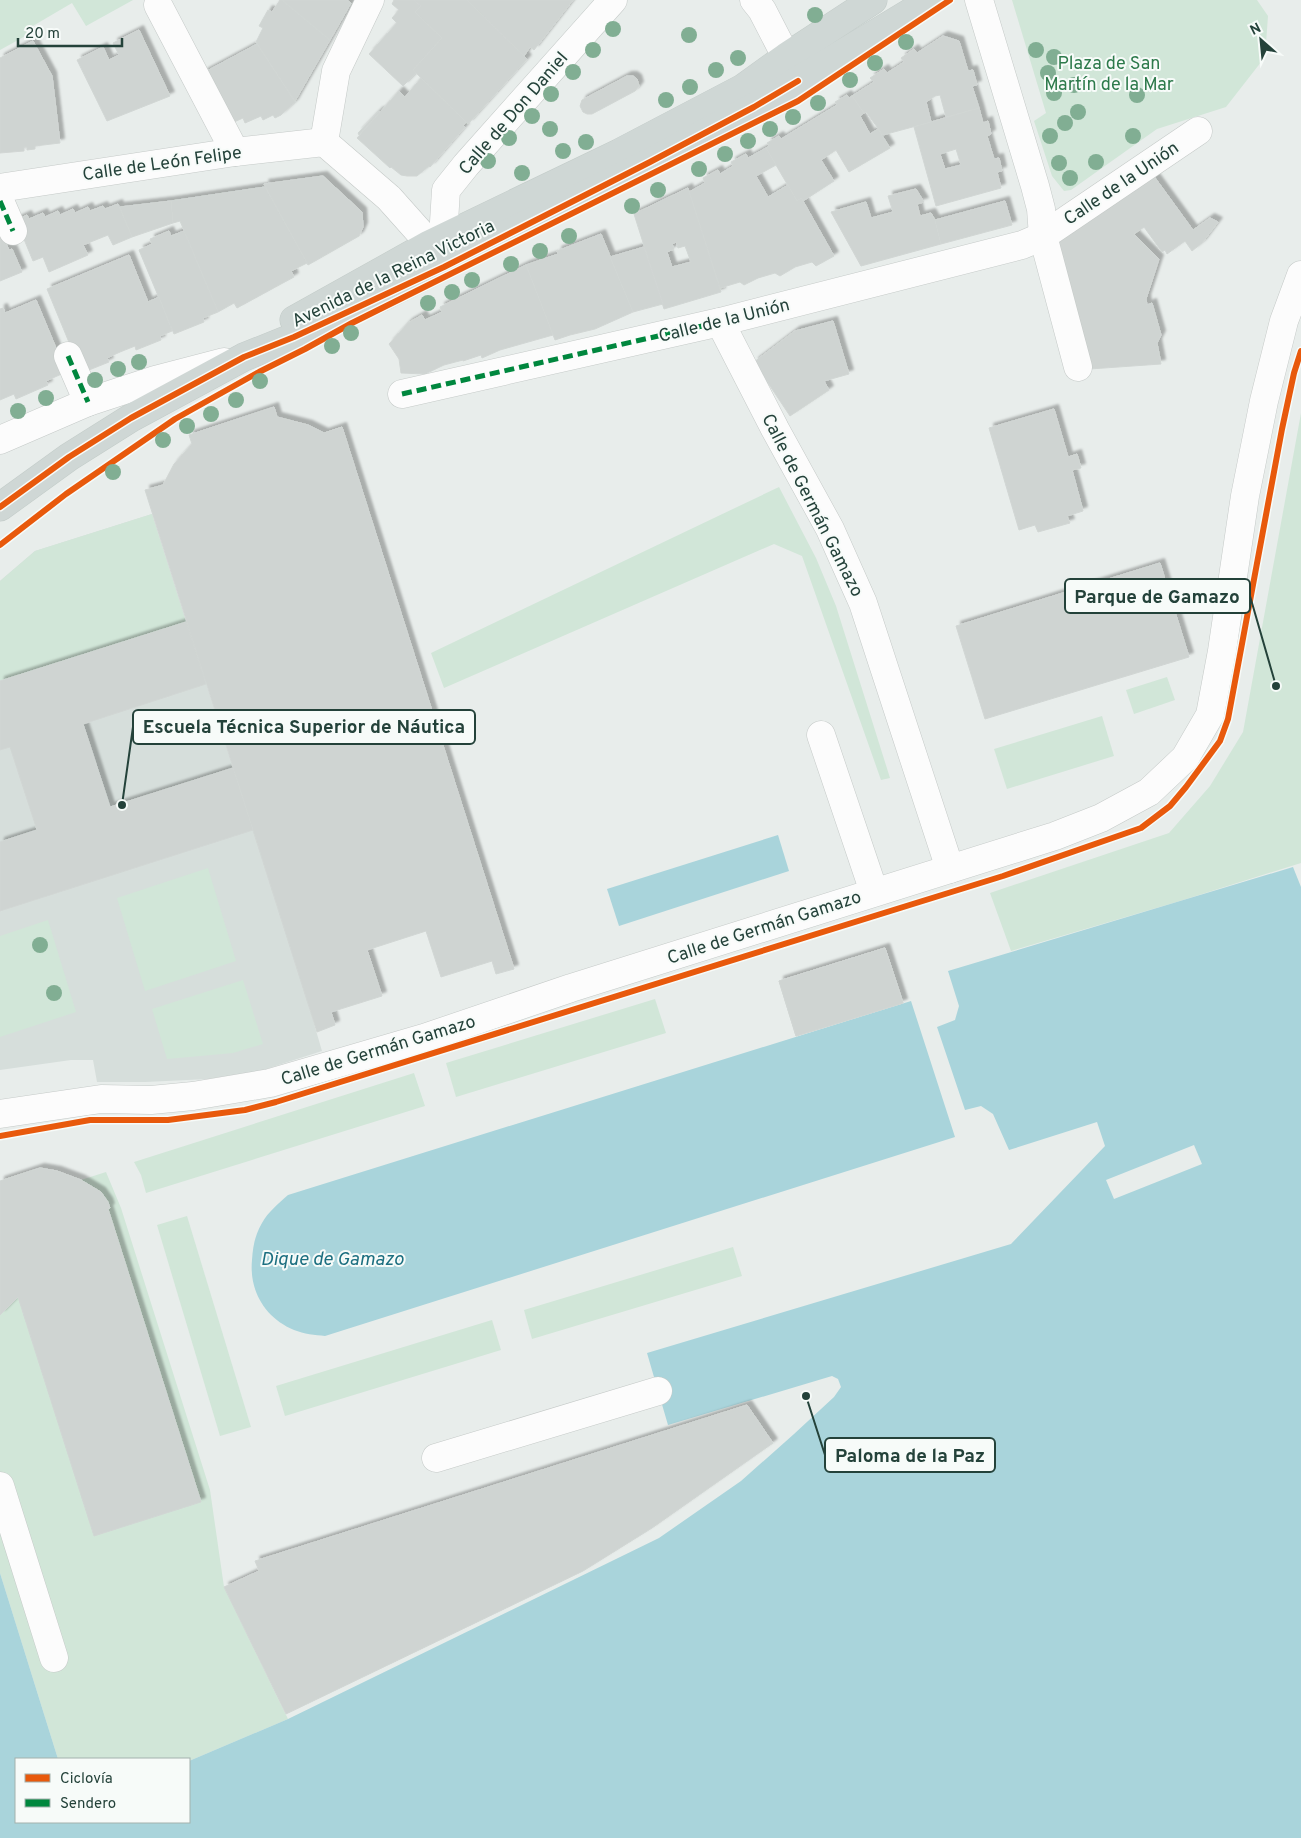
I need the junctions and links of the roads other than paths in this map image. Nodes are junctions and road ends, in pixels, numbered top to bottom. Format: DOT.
graph roads {
  1 [pos="370,0"];
  2 [pos="613,0"];
  3 [pos="754,0"];
  4 [pos="873,0"];
  5 [pos="931,0"];
  6 [pos="979,0"];
  7 [pos="158,4"];
  8 [pos="786,57"];
  9 [pos="798,81"];
  10 [pos="1198,131"];
  11 [pos="324,142"];
  12 [pos="235,152"];
  13 [pos="0,188"];
  14 [pos="0,201"];
  15 [pos="14,231"];
  16 [pos="1043,236"];
  17 [pos="436,241"];
  18 [pos="1301,275"];
  19 [pos="720,322"];
  20 [pos="68,356"];
  21 [pos="244,357"];
  22 [pos="1078,367"];
  23 [pos="402,394"];
  24 [pos="88,402"];
  25 [pos="0,440"];
  26 [pos="3,499"];
  27 [pos="821,735"];
  28 [pos="950,869"];
  29 [pos="874,892"];
  30 [pos="0,1114"];
  31 [pos="658,1391"];
  32 [pos="436,1458"];
  33 [pos="0,1486"];
  34 [pos="54,1658"];
  1 -- 11 [label="street"];
  2 -- 17 [label="street, Calle de Don Daniel"];
  3 -- 8 [label="street"];
  4 -- 8 [label="main road, Avenida de la Reina Victoria"];
  5 -- 9 [label="main road, Avenida de la Reina Victoria"];
  6 -- 16 [label="street, Calle de la Unión"];
  7 -- 12 [label="street"];
  8 -- 9 [label="street"];
  8 -- 17 [label="main road, Avenida de la Reina Victoria"];
  9 -- 21 [label="main road, Avenida de la Reina Victoria"];
  10 -- 16 [label="street, Calle de la Unión"];
  11 -- 12 [label="street, Calle de León Felipe"];
  11 -- 17 [label="street"];
  12 -- 13 [label="street, Calle de León Felipe"];
  14 -- 15 [label="street"];
  16 -- 19 [label="street, Calle de la Unión"];
  16 -- 22 [label="street, Calle de la Unión"];
  17 -- 21 [label="main road, Avenida de la Reina Victoria"];
  18 -- 28 [label="street"];
  19 -- 23 [label="street, Calle de la Unión"];
  19 -- 28 [label="street, Calle de Germán Gamazo"];
  20 -- 24 [label="street"];
  21 -- 24 [label="street, Avenida de la Reina Victoria"];
  21 -- 26 [label="main road, Avenida de la Reina Victoria"];
  24 -- 25 [label="street, Avenida de la Reina Victoria"];
  27 -- 29 [label="street"];
  28 -- 29 [label="street, Calle de Germán Gamazo"];
  29 -- 30 [label="street, Calle de Germán Gamazo"];
  31 -- 32 [label="street"];
  33 -- 34 [label="street"];
}
